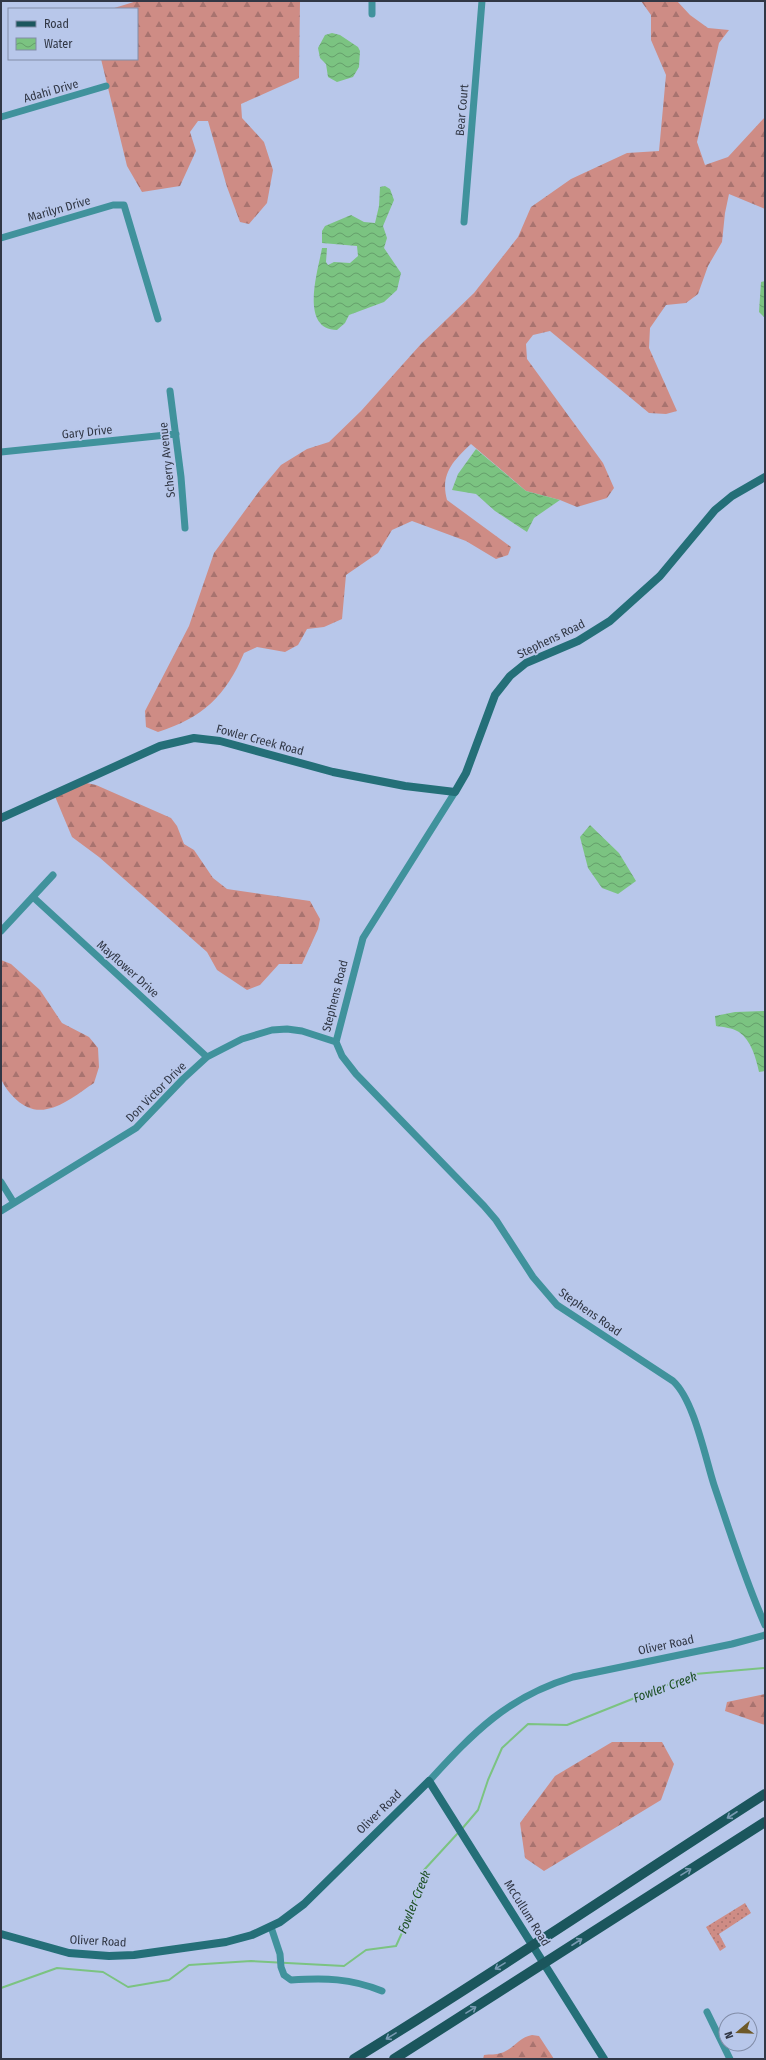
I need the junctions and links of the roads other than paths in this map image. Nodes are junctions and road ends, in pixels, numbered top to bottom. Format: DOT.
graph roads {
  1 [pos="372,1"];
  2 [pos="482,1"];
  3 [pos="372,14"];
  4 [pos="106,86"];
  5 [pos="1,117"];
  6 [pos="464,222"];
  7 [pos="1,238"];
  8 [pos="158,319"];
  9 [pos="170,391"];
  10 [pos="176,434"];
  11 [pos="1,452"];
  12 [pos="765,477"];
  13 [pos="185,528"];
  14 [pos="455,792"];
  15 [pos="1,818"];
  16 [pos="53,875"];
  17 [pos="33,897"];
  18 [pos="1,931"];
  19 [pos="336,1042"];
  20 [pos="207,1057"];
  21 [pos="1,1182"];
  22 [pos="14,1203"];
  23 [pos="1,1211"];
  24 [pos="765,1625"];
  25 [pos="765,1635"];
  26 [pos="429,1781"];
  27 [pos="765,1794"];
  28 [pos="765,1822"];
  29 [pos="271,1927"];
  30 [pos="1,1934"];
  31 [pos="533,1945"];
  32 [pos="544,1963"];
  33 [pos="382,1991"];
  34 [pos="707,2012"];
  35 [pos="354,2059"];
  36 [pos="394,2059"];
  37 [pos="604,2059"];
  38 [pos="730,2059"];
  1 -- 3 [label="street"];
  2 -- 6 [label="street, Bear Court"];
  4 -- 5 [label="street, Adahi Drive"];
  7 -- 8 [label="street, Marilyn Drive"];
  9 -- 10 [label="street, Scherry Avenue"];
  10 -- 11 [label="street, Gary Drive"];
  10 -- 13 [label="street, Scherry Avenue"];
  12 -- 14 [label="main road, Stephens Road"];
  14 -- 15 [label="main road, Fowler Creek Road"];
  14 -- 19 [label="street, Stephens Road"];
  16 -- 17 [label="street"];
  17 -- 18 [label="street"];
  17 -- 20 [label="street, Mayflower Drive"];
  19 -- 20 [label="street, Don Victor Drive"];
  19 -- 24 [label="street, Stephens Road"];
  20 -- 22 [label="street, Don Victor Drive"];
  21 -- 22 [label="street"];
  22 -- 23 [label="street, Don Victor Drive"];
  25 -- 26 [label="street, Oliver Road"];
  26 -- 29 [label="main road, Oliver Road"];
  26 -- 31 [label="main road, McCullum Road"];
  27 -- 31 [label="main road, one-way"];
  32 -- 28 [label="main road, one-way"];
  29 -- 30 [label="main road, Oliver Road"];
  29 -- 33 [label="street"];
  31 -- 32 [label="main road, McCullum Road"];
  31 -- 35 [label="main road, one-way"];
  36 -- 32 [label="main road, one-way"];
  32 -- 37 [label="main road, McCullum Road"];
  34 -- 38 [label="street"];
}
